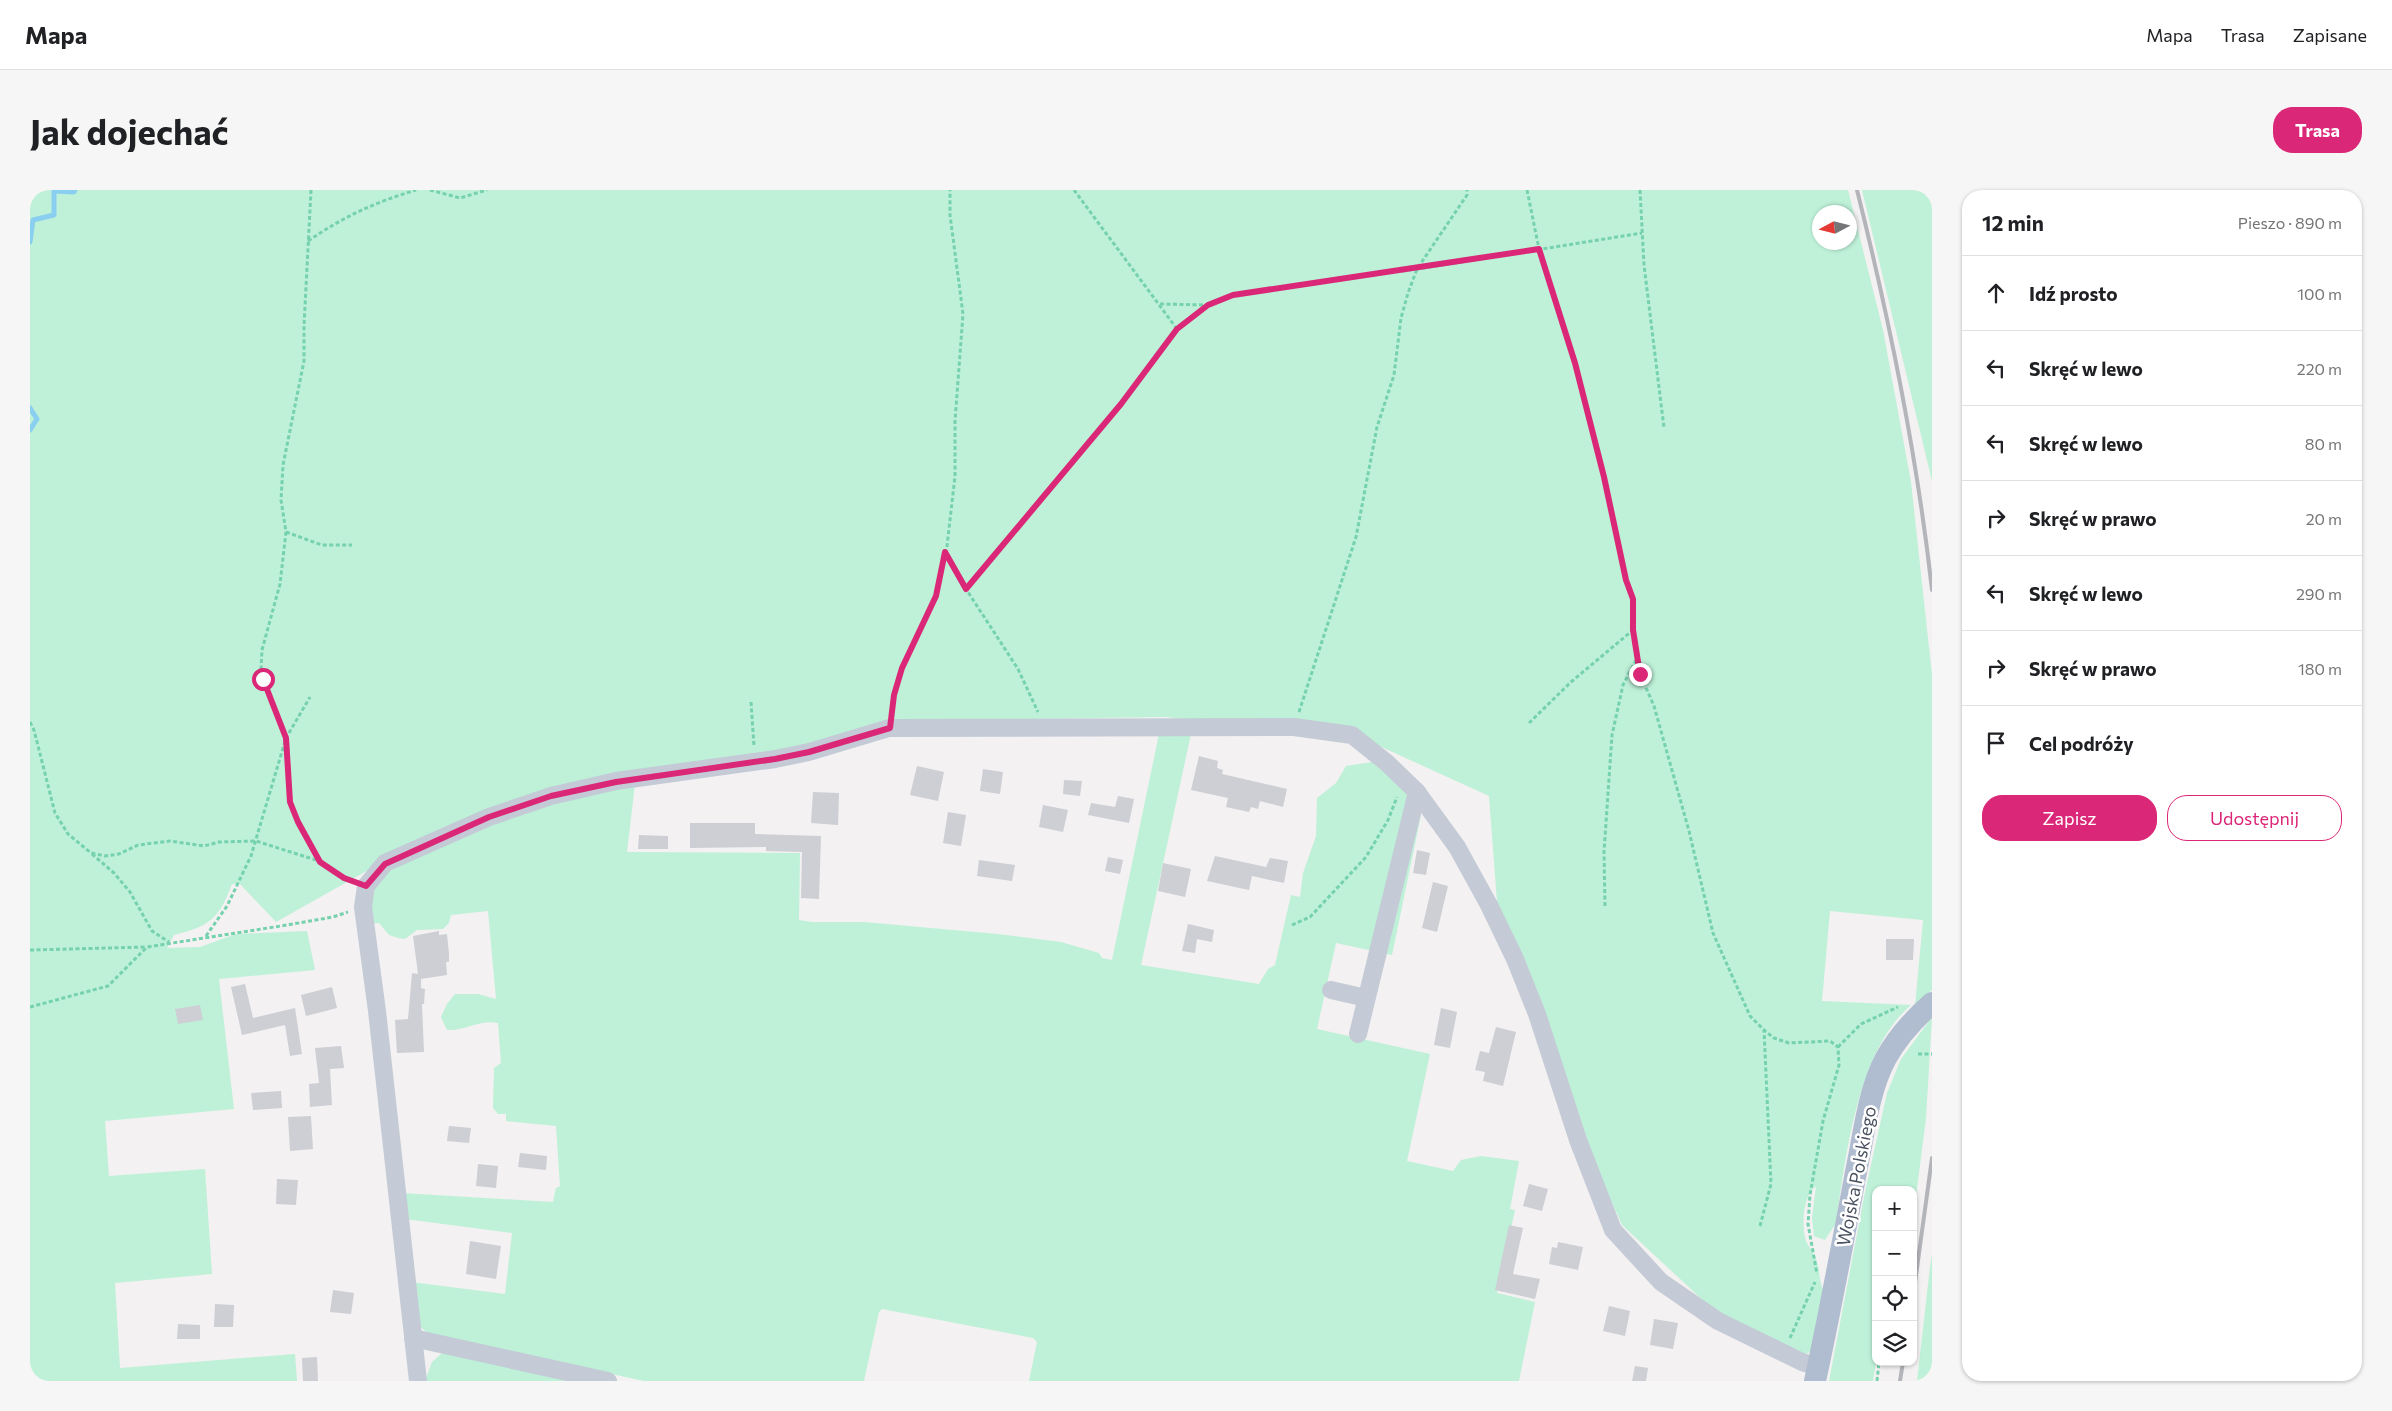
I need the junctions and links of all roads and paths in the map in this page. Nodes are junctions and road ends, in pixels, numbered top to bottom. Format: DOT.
graph roads {
  1 [pos="311,190"];
  2 [pos="416,190"];
  3 [pos="430,190"];
  4 [pos="487,190"];
  5 [pos="950,190"];
  6 [pos="1074,190"];
  7 [pos="1467,190"];
  8 [pos="1527,190"];
  9 [pos="1640,190"];
  10 [pos="1642,233"];
  11 [pos="308,241"];
  12 [pos="1539,249"];
  13 [pos="1416,269"];
  14 [pos="1160,304"];
  15 [pos="1208,305"];
  16 [pos="1177,329"];
  17 [pos="1664,428"];
  18 [pos="286,532"];
  19 [pos="352,545"];
  20 [pos="945,552"];
  21 [pos="966,589"];
  22 [pos="1633,630"];
  23 [pos="1638,658"];
  24 [pos="310,697"];
  25 [pos="751,702"];
  26 [pos="30,722"];
  27 [pos="1529,723"];
  28 [pos="1294,727"];
  29 [pos="890,728"];
  30 [pos="1042,729"];
  31 [pos="286,738"];
  32 [pos="756,762"];
  33 [pos="1400,776"];
  34 [pos="1416,792"];
  35 [pos="256,841"];
  36 [pos="91,853"];
  37 [pos="320,862"];
  38 [pos="366,886"];
  39 [pos="1605,906"];
  40 [pos="363,907"];
  41 [pos="1292,925"];
  42 [pos="206,937"];
  43 [pos="170,943"];
  44 [pos="146,947"];
  45 [pos="30,950"];
  46 [pos="1331,990"];
  47 [pos="1366,998"];
  48 [pos="1932,1003"];
  49 [pos="1901,1004"];
  50 [pos="30,1007"];
  51 [pos="1764,1030"];
  52 [pos="1358,1034"];
  53 [pos="1838,1047"];
  54 [pos="1918,1054"];
  55 [pos="1932,1054"];
  56 [pos="1760,1226"];
  57 [pos="413,1338"];
  58 [pos="1790,1356"];
  59 [pos="1878,1366"];
  60 [pos="1817,1374"];
  61 [pos="418,1381"];
  62 [pos="608,1381"];
  63 [pos="1876,1381"];
  1 -- 11 [label="path"];
  2 -- 11 [label="path"];
  3 -- 4 [label="path"];
  5 -- 20 [label="path"];
  6 -- 14 [label="path"];
  7 -- 13 [label="path"];
  8 -- 12 [label="path"];
  9 -- 10 [label="path"];
  10 -- 12 [label="path"];
  10 -- 17 [label="path"];
  11 -- 18 [label="path"];
  12 -- 13 [label="path"];
  12 -- 22 [label="path"];
  13 -- 15 [label="path"];
  13 -- 28 [label="path"];
  14 -- 15 [label="path"];
  14 -- 16 [label="path"];
  15 -- 16 [label="path"];
  16 -- 21 [label="path"];
  18 -- 19 [label="path"];
  18 -- 31 [label="path"];
  20 -- 21 [label="path"];
  20 -- 29 [label="path"];
  21 -- 30 [label="path"];
  22 -- 23 [label="path"];
  22 -- 27 [label="path"];
  23 -- 39 [label="path"];
  23 -- 51 [label="path"];
  24 -- 31 [label="path"];
  25 -- 32 [label="path"];
  26 -- 36 [label="path"];
  28 -- 30 [label="street"];
  28 -- 33 [label="street"];
  29 -- 30 [label="street"];
  29 -- 32 [label="street"];
  31 -- 35 [label="path"];
  31 -- 37 [label="path"];
  32 -- 38 [label="street"];
  33 -- 34 [label="street"];
  33 -- 41 [label="path"];
  34 -- 47 [label="street"];
  34 -- 58 [label="street"];
  35 -- 36 [label="path"];
  35 -- 37 [label="path"];
  35 -- 42 [label="path"];
  36 -- 43 [label="path"];
  37 -- 38 [label="path"];
  38 -- 40 [label="street"];
  40 -- 42 [label="path"];
  40 -- 57 [label="street"];
  42 -- 43 [label="path"];
  43 -- 44 [label="path"];
  44 -- 45 [label="path"];
  44 -- 50 [label="path"];
  46 -- 47 [label="street"];
  47 -- 52 [label="street"];
  48 -- 60 [label="main road, Wojska Polskiego"];
  49 -- 53 [label="path"];
  51 -- 53 [label="path"];
  51 -- 56 [label="path"];
  53 -- 58 [label="path"];
  54 -- 55 [label="path"];
  57 -- 61 [label="street"];
  57 -- 62 [label="street"];
  58 -- 60 [label="street"];
  59 -- 63 [label="path"];
}
